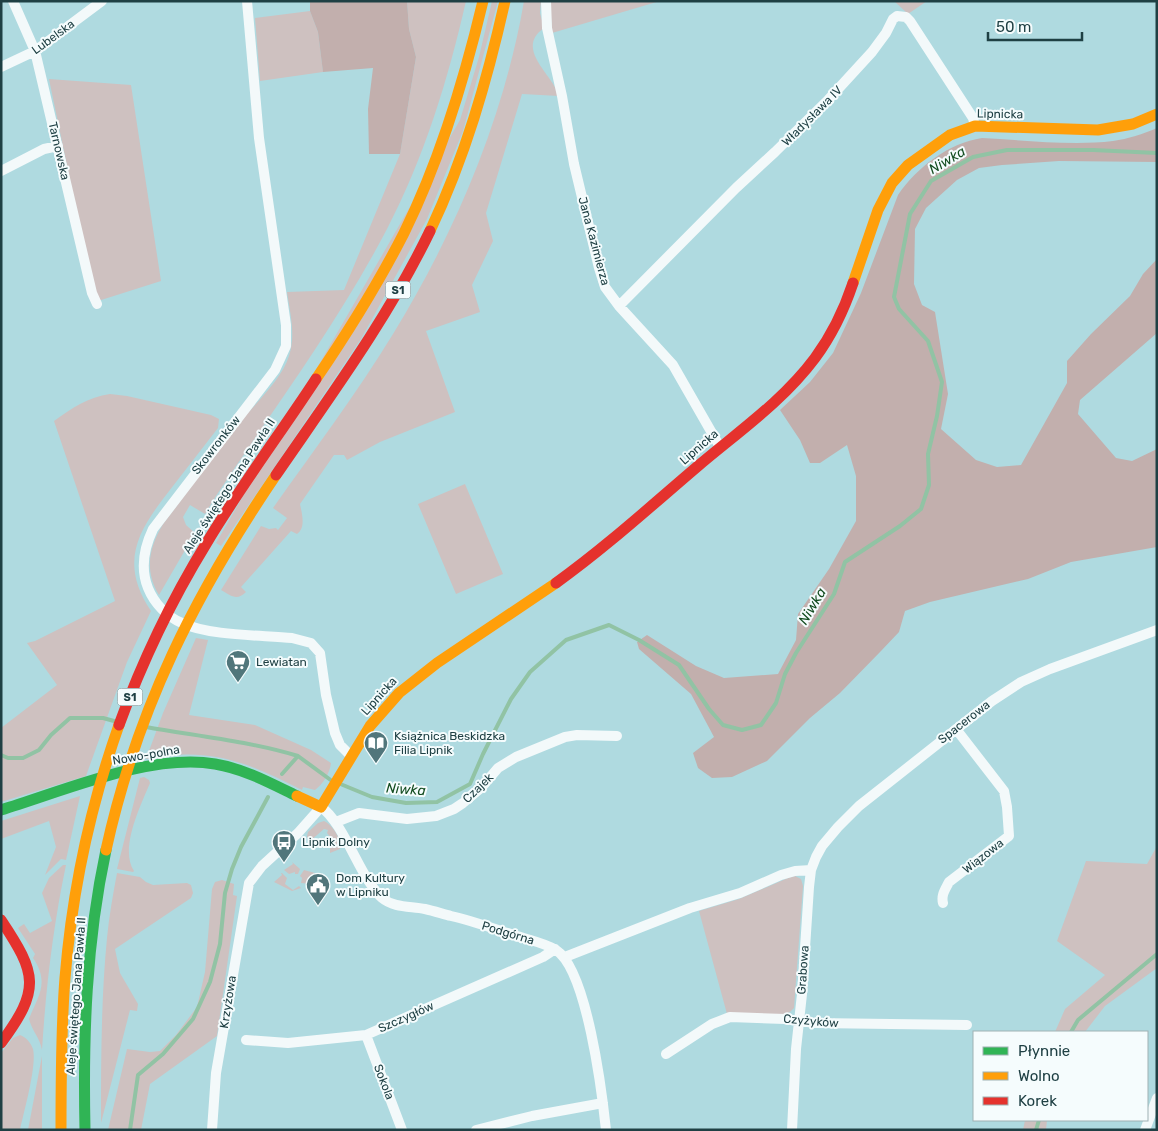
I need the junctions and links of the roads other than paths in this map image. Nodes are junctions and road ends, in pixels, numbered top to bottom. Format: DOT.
graph roads {
  1 [pos="13,1"];
  2 [pos="102,1"];
  3 [pos="247,1"];
  4 [pos="484,1"];
  5 [pos="505,1"];
  6 [pos="546,1"];
  7 [pos="36,51"];
  8 [pos="1,68"];
  9 [pos="1157,114"];
  10 [pos="975,126"];
  11 [pos="58,146"];
  12 [pos="1,171"];
  13 [pos="96,304"];
  14 [pos="619,306"];
  15 [pos="720,448"];
  16 [pos="1157,630"];
  17 [pos="956,729"];
  18 [pos="617,736"];
  19 [pos="350,755"];
  20 [pos="321,807"];
  21 [pos="1,810"];
  22 [pos="336,822"];
  23 [pos="811,870"];
  24 [pos="254,876"];
  25 [pos="943,903"];
  26 [pos="1,920"];
  27 [pos="555,949"];
  28 [pos="565,957"];
  29 [pos="798,1021"];
  30 [pos="967,1025"];
  31 [pos="366,1035"];
  32 [pos="246,1040"];
  33 [pos="1,1043"];
  34 [pos="666,1054"];
  35 [pos="1157,1098"];
  36 [pos="603,1103"];
  37 [pos="61,1130"];
  38 [pos="85,1130"];
  39 [pos="212,1130"];
  40 [pos="402,1130"];
  41 [pos="476,1130"];
  42 [pos="606,1130"];
  43 [pos="792,1130"];
  44 [pos="1145,1130"];
  1 -- 7 [label="street, Tarnowska"];
  2 -- 7 [label="street, Lubelska"];
  3 -- 19 [label="street, Skowronków"];
  4 -- 37 [label="main road, Aleje świętego Jana Pawła II / S1"];
  5 -- 38 [label="main road, Aleje świętego Jana Pawła II / S1"];
  6 -- 14 [label="street, Jana Kazimierza"];
  7 -- 8 [label="street, Lubelska"];
  7 -- 11 [label="street, Tarnowska"];
  9 -- 10 [label="main road, Lipnicka"];
  10 -- 14 [label="street, Władysława IV"];
  10 -- 15 [label="main road, Lipnicka"];
  11 -- 12 [label="street"];
  11 -- 13 [label="street, Tarnowska"];
  14 -- 15 [label="street, Jana Kazimierza"];
  15 -- 19 [label="main road, Lipnicka"];
  16 -- 17 [label="street, Spacerowa"];
  17 -- 23 [label="street, Spacerowa"];
  17 -- 25 [label="street, Wiązowa"];
  18 -- 22 [label="street, Czajek"];
  19 -- 20 [label="main road, Lipnicka"];
  20 -- 21 [label="main road, Nowo-polna"];
  20 -- 22 [label="street, Podgórna"];
  20 -- 24 [label="street, Lipnicka"];
  22 -- 27 [label="street, Podgórna"];
  23 -- 28 [label="street"];
  23 -- 29 [label="street, Grabowa"];
  24 -- 39 [label="street, Krzyżowa"];
  26 -- 33 [label="main road"];
  27 -- 28 [label="street, Podgórna"];
  27 -- 31 [label="street, Szczygłów"];
  28 -- 36 [label="street, Podgórna"];
  29 -- 30 [label="street, Czyżyków"];
  29 -- 34 [label="street, Czyżyków"];
  29 -- 43 [label="street, Grabowa"];
  31 -- 32 [label="street, Szczygłów"];
  31 -- 40 [label="street, Sokola"];
  35 -- 44 [label="street"];
  36 -- 41 [label="street"];
  36 -- 42 [label="street, Podgórna"];
}
